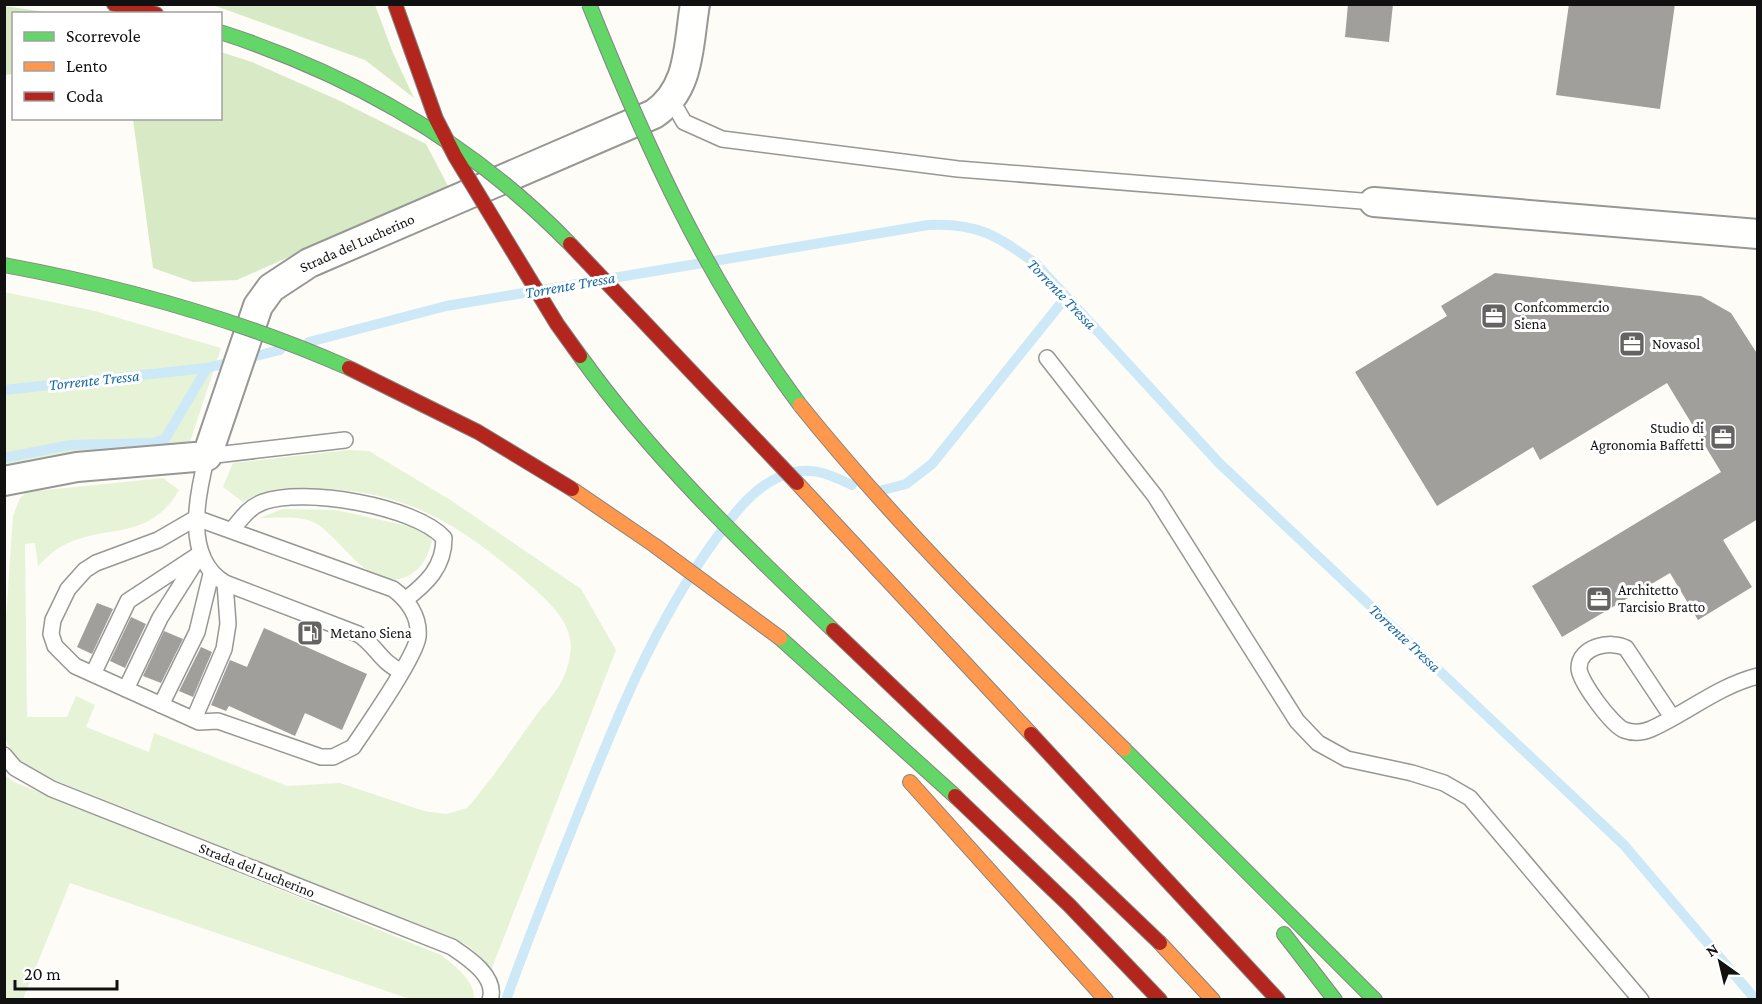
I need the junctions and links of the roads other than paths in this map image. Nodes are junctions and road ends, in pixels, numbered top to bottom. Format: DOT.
graph roads {
  1 [pos="114,4"];
  2 [pos="395,4"];
  3 [pos="589,4"];
  4 [pos="695,4"];
  5 [pos="148,12"];
  6 [pos="222,33"];
  7 [pos="672,101"];
  8 [pos="1374,201"];
  9 [pos="1758,234"];
  10 [pos="4,265"];
  11 [pos="4,279"];
  12 [pos="168,318"];
  13 [pos="229,338"];
  14 [pos="261,349"];
  15 [pos="1047,358"];
  16 [pos="389,404"];
  17 [pos="431,424"];
  18 [pos="345,440"];
  19 [pos="207,456"];
  20 [pos="5,482"];
  21 [pos="196,518"];
  22 [pos="232,530"];
  23 [pos="201,553"];
  24 [pos="212,574"];
  25 [pos="225,583"];
  26 [pos="405,600"];
  27 [pos="401,670"];
  28 [pos="93,674"];
  29 [pos="1758,676"];
  30 [pos="126,689"];
  31 [pos="161,705"];
  32 [pos="1672,717"];
  33 [pos="194,719"];
  34 [pos="4,755"];
  35 [pos="900,771"];
  36 [pos="1198,824"];
  37 [pos="490,999"];
  38 [pos="1106,999"];
  39 [pos="1160,999"];
  40 [pos="1213,999"];
  41 [pos="1278,999"];
  42 [pos="1335,999"];
  43 [pos="1375,999"];
  44 [pos="1641,999"];
  1 -- 5 [label="highway"];
  2 -- 40 [label="highway, bridge"];
  3 -- 36 [label="highway, bridge"];
  4 -- 7 [label="street"];
  6 -- 41 [label="highway, bridge"];
  7 -- 8 [label="lane"];
  7 -- 19 [label="street, Strada del Lucherino"];
  8 -- 9 [label="street"];
  10 -- 39 [label="highway, bridge"];
  11 -- 12 [label="highway"];
  13 -- 14 [label="highway"];
  15 -- 44 [label="lane"];
  16 -- 17 [label="highway"];
  18 -- 19 [label="lane"];
  19 -- 20 [label="street"];
  19 -- 21 [label="lane"];
  21 -- 22 [label="lane"];
  21 -- 23 [label="lane"];
  21 -- 28 [label="lane"];
  22 -- 26 [label="lane"];
  22 -- 26 [label="lane"];
  23 -- 24 [label="lane"];
  23 -- 28 [label="lane"];
  23 -- 30 [label="lane"];
  24 -- 25 [label="lane"];
  24 -- 31 [label="lane"];
  25 -- 27 [label="lane"];
  25 -- 33 [label="lane"];
  26 -- 27 [label="lane"];
  27 -- 33 [label="lane"];
  28 -- 30 [label="lane"];
  29 -- 32 [label="lane"];
  30 -- 31 [label="lane"];
  31 -- 33 [label="lane"];
  32 -- 32 [label="lane"];
  34 -- 37 [label="lane, Strada del Lucherino"];
  35 -- 38 [label="highway"];
  36 -- 42 [label="highway"];
  36 -- 43 [label="highway"];
}
